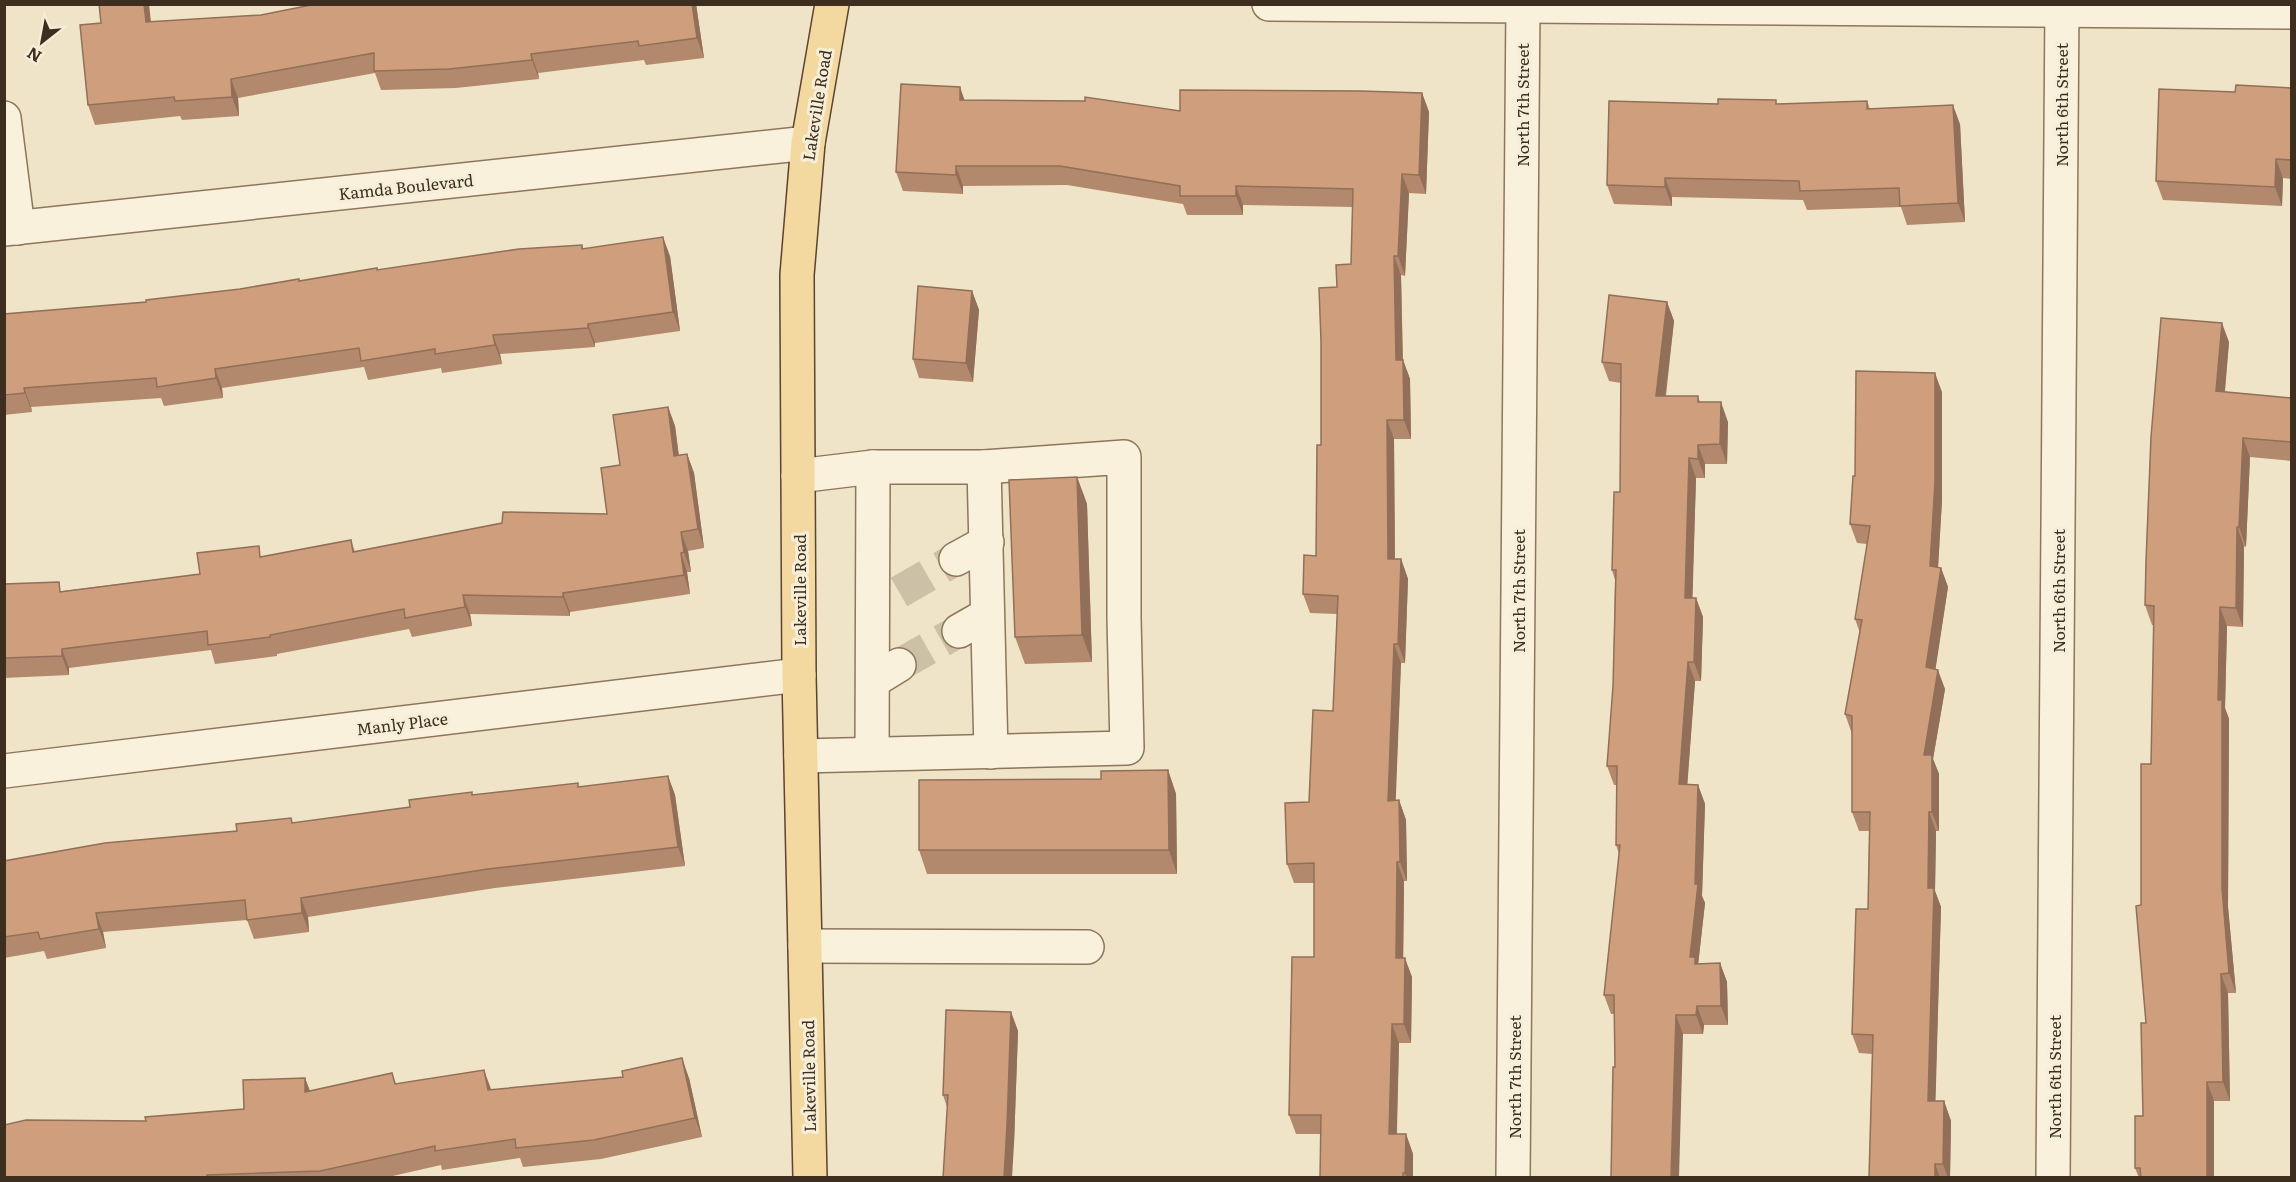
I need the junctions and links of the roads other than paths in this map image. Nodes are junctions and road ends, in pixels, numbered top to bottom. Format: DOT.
graph roads {
  1 [pos="832,4"];
  2 [pos="1269,4"];
  3 [pos="1523,5"];
  4 [pos="2062,7"];
  5 [pos="2292,12"];
  6 [pos="4,118"];
  7 [pos="808,143"];
  8 [pos="11,229"];
  9 [pos="873,467"];
  10 [pos="984,467"];
  11 [pos="798,476"];
  12 [pos="987,542"];
  13 [pos="956,560"];
  14 [pos="987,615"];
  15 [pos="959,631"];
  16 [pos="799,675"];
  17 [pos="991,752"];
  18 [pos="872,754"];
  19 [pos="801,756"];
  20 [pos="4,771"];
  21 [pos="805,946"];
  22 [pos="1088,947"];
  23 [pos="810,1178"];
  24 [pos="1513,1178"];
  25 [pos="2053,1178"];
  1 -- 7 [label="main road, Lakeville Road"];
  2 -- 3 [label="street"];
  3 -- 4 [label="street"];
  3 -- 24 [label="street, North 7th Street"];
  4 -- 5 [label="street"];
  4 -- 25 [label="street, North 6th Street"];
  6 -- 8 [label="street"];
  7 -- 8 [label="street, Kamda Boulevard"];
  7 -- 11 [label="main road, Lakeville Road"];
  9 -- 10 [label="street"];
  9 -- 11 [label="street"];
  9 -- 18 [label="street"];
  10 -- 12 [label="street"];
  10 -- 17 [label="street"];
  11 -- 16 [label="main road, Lakeville Road"];
  12 -- 13 [label="street"];
  12 -- 14 [label="street"];
  14 -- 15 [label="street"];
  14 -- 17 [label="street"];
  16 -- 19 [label="main road, Lakeville Road"];
  16 -- 20 [label="street, Manly Place"];
  17 -- 18 [label="street"];
  18 -- 19 [label="street"];
  19 -- 21 [label="main road, Lakeville Road"];
  21 -- 22 [label="street"];
  21 -- 23 [label="main road, Lakeville Road"];
}
